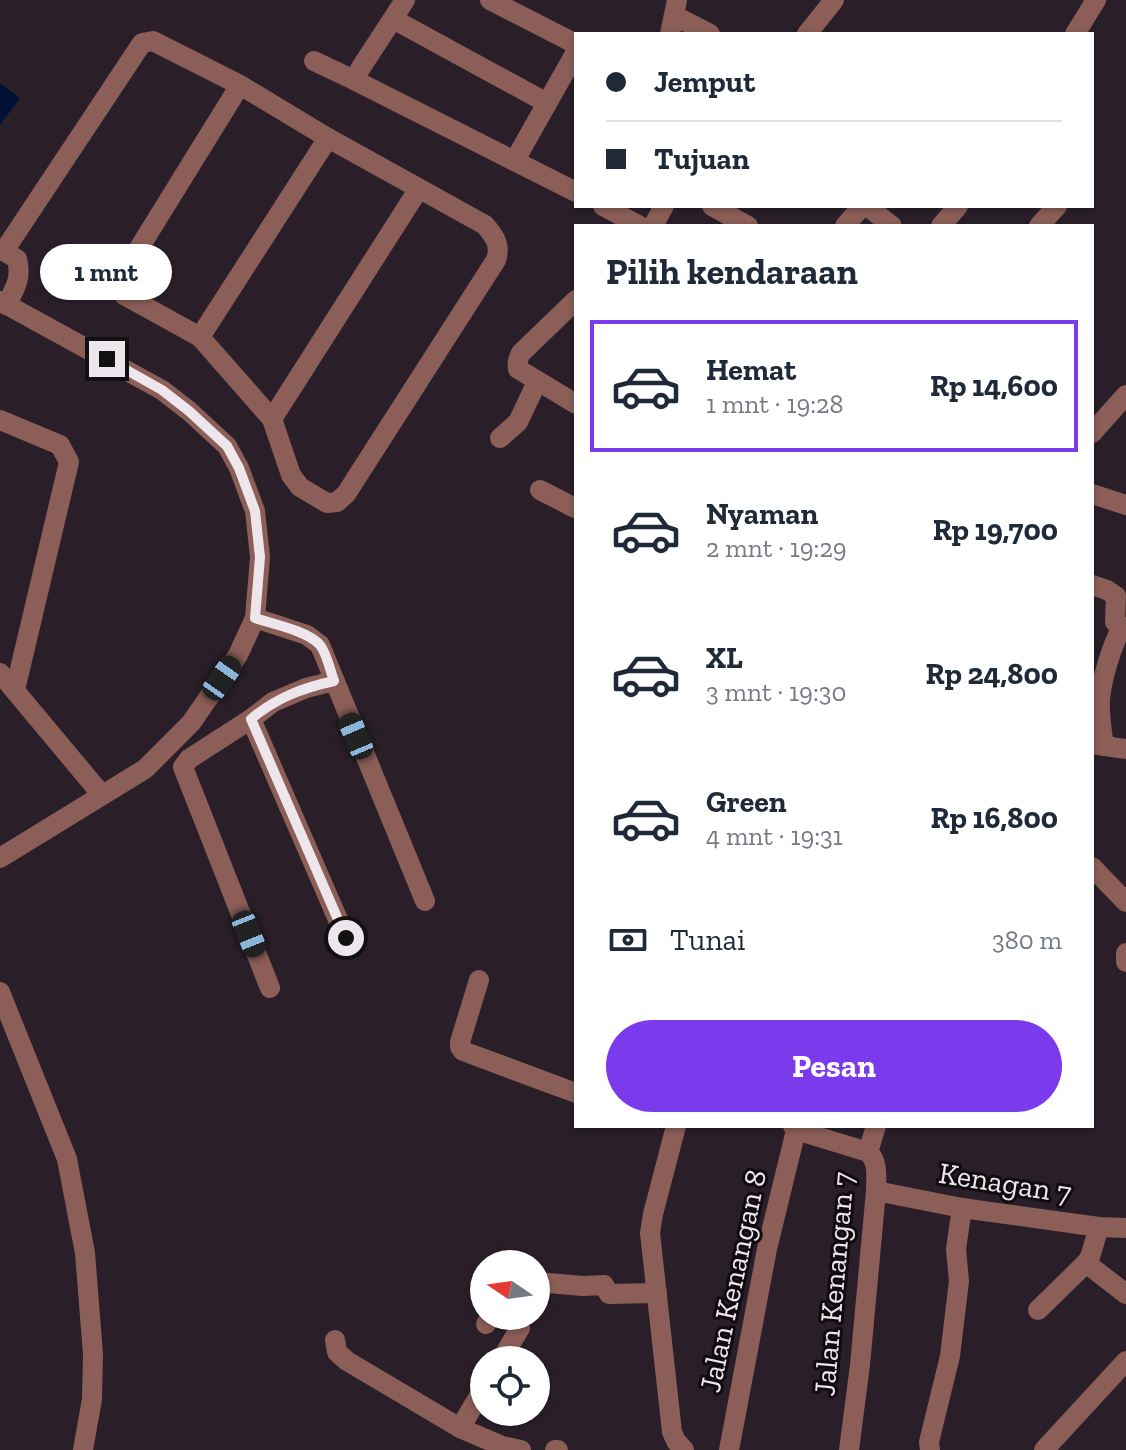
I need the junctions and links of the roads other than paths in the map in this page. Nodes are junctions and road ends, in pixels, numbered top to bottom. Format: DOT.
graph roads {
  1 [pos="405,0"];
  2 [pos="490,0"];
  3 [pos="834,0"];
  4 [pos="1096,0"];
  5 [pos="674,17"];
  6 [pos="393,19"];
  7 [pos="706,32"];
  8 [pos="809,32"];
  9 [pos="1076,32"];
  10 [pos="574,43"];
  11 [pos="574,56"];
  12 [pos="314,61"];
  13 [pos="354,80"];
  14 [pos="240,85"];
  15 [pos="547,103"];
  16 [pos="328,138"];
  17 [pos="515,160"];
  18 [pos="418,190"];
  19 [pos="574,191"];
  20 [pos="607,208"];
  21 [pos="716,208"];
  22 [pos="862,208"];
  23 [pos="867,208"];
  24 [pos="956,208"];
  25 [pos="1055,208"];
  26 [pos="636,224"];
  27 [pos="744,224"];
  28 [pos="847,224"];
  29 [pos="889,224"];
  30 [pos="943,224"];
  31 [pos="1041,224"];
  32 [pos="5,239"];
  33 [pos="574,302"];
  34 [pos="3,303"];
  35 [pos="200,337"];
  36 [pos="537,382"];
  37 [pos="1126,395"];
  38 [pos="574,403"];
  39 [pos="272,419"];
  40 [pos="0,420"];
  41 [pos="1094,431"];
  42 [pos="500,438"];
  43 [pos="540,490"];
  44 [pos="1094,495"];
  45 [pos="1126,505"];
  46 [pos="574,506"];
  47 [pos="1094,586"];
  48 [pos="255,618"];
  49 [pos="1124,627"];
  50 [pos="0,673"];
  51 [pos="334,681"];
  52 [pos="15,690"];
  53 [pos="251,719"];
  54 [pos="1098,745"];
  55 [pos="1126,749"];
  56 [pos="102,795"];
  57 [pos="0,858"];
  58 [pos="1094,869"];
  59 [pos="425,901"];
  60 [pos="1126,902"];
  61 [pos="346,938"];
  62 [pos="1126,953"];
  63 [pos="1126,962"];
  64 [pos="479,980"];
  65 [pos="270,988"];
  66 [pos="0,992"];
  67 [pos="574,1092"];
  68 [pos="675,1128"];
  69 [pos="794,1128"];
  70 [pos="875,1128"];
  71 [pos="868,1152"];
  72 [pos="876,1191"];
  73 [pos="962,1208"];
  74 [pos="1099,1227"];
  75 [pos="1126,1228"];
  76 [pos="1086,1263"];
  77 [pos="550,1283"];
  78 [pos="657,1293"];
  79 [pos="1126,1294"];
  80 [pos="1038,1310"];
  81 [pos="335,1340"];
  82 [pos="1126,1361"];
  83 [pos="470,1411"];
  84 [pos="460,1428"];
  85 [pos="680,1449"];
  86 [pos="83,1450"];
  87 [pos="521,1450"];
  88 [pos="729,1450"];
  89 [pos="849,1450"];
  90 [pos="930,1450"];
  91 [pos="1044,1450"];
  1 -- 6 [label="street"];
  2 -- 10 [label="street"];
  3 -- 8 [label="street"];
  4 -- 9 [label="street"];
  5 -- 7 [label="street"];
  6 -- 13 [label="street"];
  6 -- 15 [label="street"];
  11 -- 15 [label="street"];
  12 -- 13 [label="street"];
  13 -- 17 [label="street"];
  14 -- 16 [label="street"];
  14 -- 32 [label="street"];
  14 -- 35 [label="street"];
  15 -- 17 [label="street"];
  16 -- 18 [label="street"];
  16 -- 35 [label="street"];
  17 -- 19 [label="street"];
  18 -- 39 [label="street"];
  18 -- 39 [label="street"];
  20 -- 26 [label="street"];
  21 -- 27 [label="street"];
  22 -- 28 [label="street"];
  23 -- 29 [label="street"];
  24 -- 30 [label="street"];
  25 -- 31 [label="street"];
  32 -- 34 [label="street"];
  33 -- 36 [label="street"];
  34 -- 48 [label="street"];
  35 -- 39 [label="street"];
  36 -- 38 [label="street"];
  36 -- 42 [label="street"];
  37 -- 41 [label="street"];
  40 -- 52 [label="street"];
  43 -- 46 [label="street"];
  44 -- 45 [label="street"];
  47 -- 49 [label="street"];
  48 -- 51 [label="street"];
  48 -- 56 [label="street"];
  49 -- 54 [label="street"];
  50 -- 52 [label="street"];
  51 -- 53 [label="street"];
  51 -- 59 [label="street"];
  52 -- 56 [label="street"];
  53 -- 61 [label="street"];
  53 -- 65 [label="street"];
  54 -- 55 [label="street"];
  56 -- 57 [label="street"];
  58 -- 60 [label="street"];
  62 -- 63 [label="street"];
  64 -- 67 [label="street"];
  66 -- 86 [label="street"];
  68 -- 78 [label="street"];
  69 -- 71 [label="street, Jalan Kenangan 7"];
  69 -- 88 [label="street, Jalan Kenangan 8"];
  70 -- 71 [label="street"];
  71 -- 72 [label="street, Jalan Kenangan 7"];
  72 -- 73 [label="street, Kenagan 7"];
  72 -- 89 [label="street, Jalan Kenangan 7"];
  73 -- 74 [label="street, Kenagan 7"];
  73 -- 90 [label="street"];
  74 -- 75 [label="street, Kenagan 7"];
  74 -- 76 [label="street"];
  76 -- 79 [label="street"];
  76 -- 80 [label="street"];
  77 -- 78 [label="street"];
  78 -- 85 [label="street"];
  81 -- 84 [label="street"];
  82 -- 91 [label="street"];
  83 -- 84 [label="street"];
  84 -- 87 [label="street"];
}
